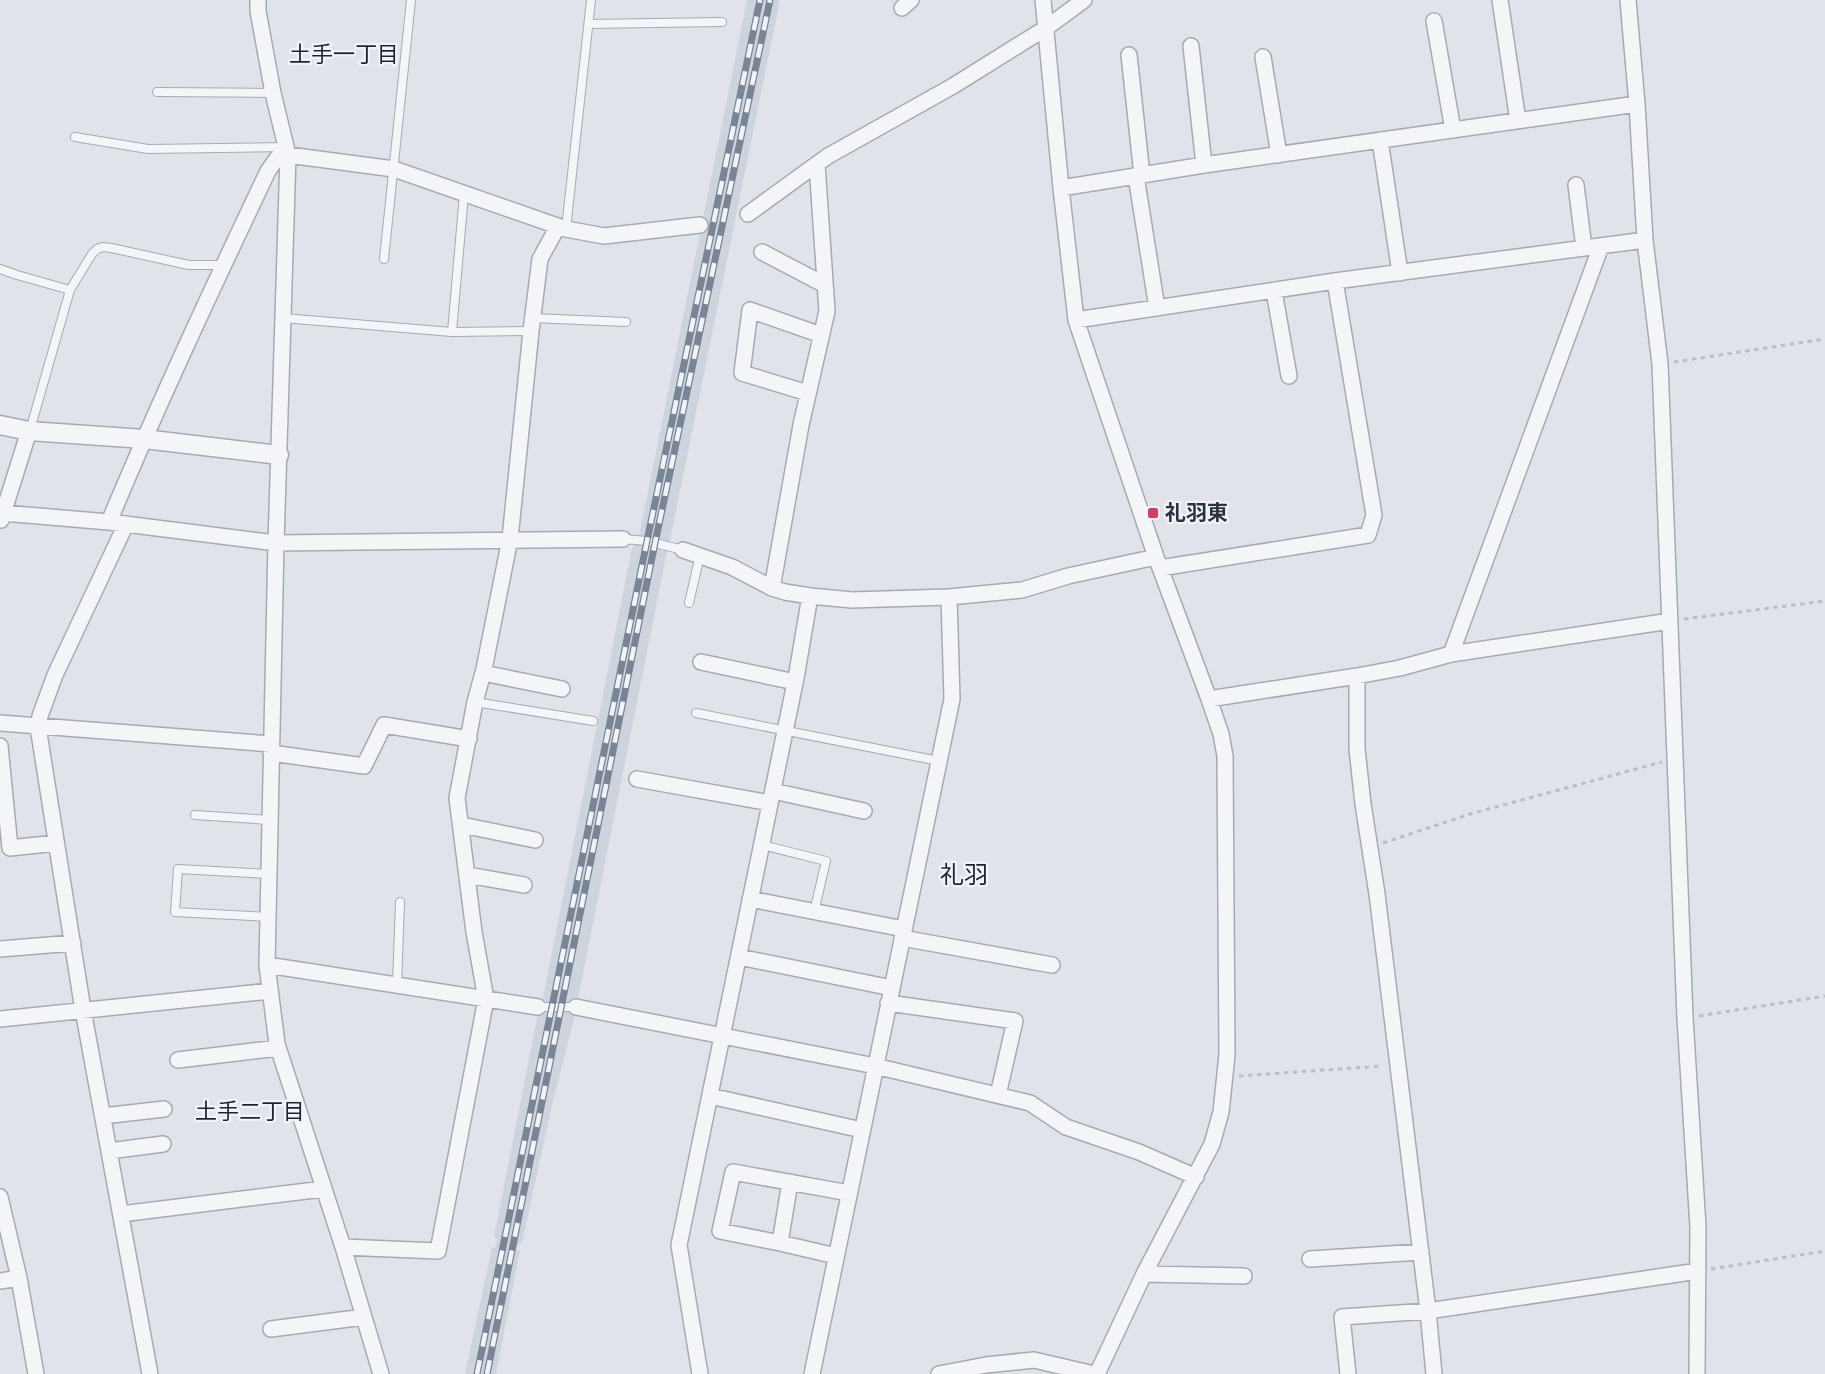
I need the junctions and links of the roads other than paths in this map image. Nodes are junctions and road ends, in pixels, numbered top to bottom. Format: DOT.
graph roads {
  1 [pos="258,0"];
  2 [pos="411,0"];
  3 [pos="591,0"];
  4 [pos="1043,0"];
  5 [pos="1084,0"];
  6 [pos="1500,0"];
  7 [pos="1628,0"];
  8 [pos="1434,21"];
  9 [pos="722,22"];
  10 [pos="589,24"];
  11 [pos="1046,28"];
  12 [pos="1191,46"];
  13 [pos="1129,55"];
  14 [pos="1263,57"];
  15 [pos="157,92"];
  16 [pos="273,93"];
  17 [pos="1638,104"];
  18 [pos="1518,121"];
  19 [pos="1453,130"];
  20 [pos="75,137"];
  21 [pos="1380,140"];
  22 [pos="287,151"];
  23 [pos="1279,155"];
  24 [pos="817,164"];
  25 [pos="1204,165"];
  26 [pos="394,169"];
  27 [pos="1139,176"];
  28 [pos="1576,185"];
  29 [pos="1061,188"];
  30 [pos="464,194"];
  31 [pos="747,214"];
  32 [pos="700,225"];
  33 [pos="562,228"];
  34 [pos="1645,240"];
  35 [pos="1601,246"];
  36 [pos="1584,249"];
  37 [pos="762,252"];
  38 [pos="384,259"];
  39 [pos="223,265"];
  40 [pos="0,269"];
  41 [pos="1400,273"];
  42 [pos="1335,281"];
  43 [pos="825,285"];
  44 [pos="70,290"];
  45 [pos="1274,291"];
  46 [pos="1157,308"];
  47 [pos="283,318"];
  48 [pos="1076,320"];
  49 [pos="626,322"];
  50 [pos="531,325"];
  51 [pos="452,332"];
  52 [pos="821,335"];
  53 [pos="1289,376"];
  54 [pos="808,393"];
  55 [pos="0,424"];
  56 [pos="29,431"];
  57 [pos="144,439"];
  58 [pos="279,455"];
  59 [pos="2,518"];
  60 [pos="109,522"];
  61 [pos="126,524"];
  62 [pos="510,539"];
  63 [pos="623,539"];
  64 [pos="276,543"];
  65 [pos="683,550"];
  66 [pos="700,555"];
  67 [pos="1158,562"];
  68 [pos="772,588"];
  69 [pos="810,596"];
  70 [pos="949,597"];
  71 [pos="689,603"];
  72 [pos="1670,621"];
  73 [pos="1451,654"];
  74 [pos="702,662"];
  75 [pos="483,673"];
  76 [pos="1357,676"];
  77 [pos="795,682"];
  78 [pos="562,689"];
  79 [pos="1209,699"];
  80 [pos="476,702"];
  81 [pos="696,713"];
  82 [pos="593,721"];
  83 [pos="0,723"];
  84 [pos="38,727"];
  85 [pos="785,730"];
  86 [pos="469,739"];
  87 [pos="0,746"];
  88 [pos="271,749"];
  89 [pos="939,760"];
  90 [pos="637,779"];
  91 [pos="771,797"];
  92 [pos="864,811"];
  93 [pos="195,815"];
  94 [pos="270,820"];
  95 [pos="462,825"];
  96 [pos="536,840"];
  97 [pos="57,843"];
  98 [pos="762,844"];
  99 [pos="269,874"];
  100 [pos="468,874"];
  101 [pos="524,885"];
  102 [pos="750,899"];
  103 [pos="400,902"];
  104 [pos="814,912"];
  105 [pos="268,917"];
  106 [pos="903,933"];
  107 [pos="73,943"];
  108 [pos="0,949"];
  109 [pos="739,957"];
  110 [pos="267,965"];
  111 [pos="1052,965"];
  112 [pos="398,984"];
  113 [pos="892,988"];
  114 [pos="270,991"];
  115 [pos="486,999"];
  116 [pos="888,1004"];
  117 [pos="538,1007"];
  118 [pos="576,1007"];
  119 [pos="83,1010"];
  120 [pos="0,1019"];
  121 [pos="722,1036"];
  122 [pos="278,1048"];
  123 [pos="178,1060"];
  124 [pos="875,1066"];
  125 [pos="998,1095"];
  126 [pos="710,1096"];
  127 [pos="164,1109"];
  128 [pos="103,1116"];
  129 [pos="862,1130"];
  130 [pos="163,1144"];
  131 [pos="109,1151"];
  132 [pos="1196,1178"];
  133 [pos="790,1182"];
  134 [pos="323,1189"];
  135 [pos="849,1193"];
  136 [pos="0,1197"];
  137 [pos="121,1214"];
  138 [pos="780,1243"];
  139 [pos="343,1247"];
  140 [pos="1421,1252"];
  141 [pos="836,1256"];
  142 [pos="1310,1259"];
  143 [pos="1698,1271"];
  144 [pos="1144,1275"];
  145 [pos="1244,1276"];
  146 [pos="18,1278"];
  147 [pos="0,1281"];
  148 [pos="1428,1311"];
  149 [pos="364,1317"];
  150 [pos="271,1329"];
  151 [pos="36,1374"];
  152 [pos="150,1374"];
  153 [pos="381,1374"];
  154 [pos="700,1374"];
  155 [pos="812,1374"];
  156 [pos="939,1374"];
  157 [pos="1096,1374"];
  158 [pos="1348,1374"];
  159 [pos="1434,1374"];
  160 [pos="1697,1374"];
  1 -- 16 [label="street"];
  2 -- 26 [label="lane"];
  3 -- 10 [label="lane"];
  4 -- 11 [label="street"];
  5 -- 11 [label="street"];
  6 -- 18 [label="street"];
  7 -- 17 [label="street"];
  8 -- 19 [label="street"];
  9 -- 10 [label="lane"];
  10 -- 33 [label="lane"];
  11 -- 24 [label="street"];
  11 -- 29 [label="street"];
  12 -- 25 [label="street"];
  13 -- 27 [label="street"];
  14 -- 23 [label="street"];
  15 -- 16 [label="lane"];
  16 -- 22 [label="street"];
  17 -- 18 [label="street"];
  17 -- 34 [label="street"];
  18 -- 19 [label="street"];
  19 -- 21 [label="street"];
  20 -- 22 [label="lane"];
  21 -- 23 [label="street"];
  21 -- 41 [label="street"];
  22 -- 26 [label="street"];
  22 -- 39 [label="street"];
  22 -- 47 [label="street"];
  23 -- 25 [label="street"];
  24 -- 31 [label="street"];
  24 -- 43 [label="street"];
  25 -- 27 [label="street"];
  26 -- 30 [label="street"];
  26 -- 38 [label="lane"];
  27 -- 29 [label="street"];
  27 -- 46 [label="street"];
  28 -- 36 [label="street"];
  29 -- 48 [label="street"];
  30 -- 33 [label="street"];
  30 -- 51 [label="lane"];
  32 -- 33 [label="street"];
  33 -- 50 [label="street"];
  34 -- 35 [label="street"];
  34 -- 72 [label="street"];
  35 -- 36 [label="street"];
  35 -- 73 [label="street"];
  36 -- 41 [label="street"];
  37 -- 43 [label="street"];
  39 -- 44 [label="lane"];
  39 -- 57 [label="street"];
  40 -- 44 [label="lane"];
  41 -- 42 [label="street"];
  42 -- 45 [label="street"];
  42 -- 67 [label="street"];
  43 -- 52 [label="street"];
  44 -- 56 [label="lane"];
  45 -- 46 [label="street"];
  45 -- 53 [label="street"];
  46 -- 48 [label="street"];
  47 -- 51 [label="lane"];
  47 -- 58 [label="street"];
  48 -- 67 [label="street"];
  49 -- 50 [label="lane"];
  50 -- 51 [label="lane"];
  50 -- 62 [label="street"];
  52 -- 54 [label="street"];
  52 -- 54 [label="street"];
  54 -- 68 [label="street"];
  55 -- 56 [label="street"];
  56 -- 57 [label="street"];
  56 -- 59 [label="street"];
  57 -- 58 [label="street"];
  57 -- 60 [label="street"];
  58 -- 64 [label="street"];
  59 -- 60 [label="street"];
  60 -- 61 [label="street"];
  61 -- 64 [label="street"];
  61 -- 84 [label="street"];
  62 -- 63 [label="street"];
  62 -- 64 [label="street"];
  62 -- 75 [label="street"];
  63 -- 65 [label="lane"];
  64 -- 88 [label="street"];
  65 -- 66 [label="street"];
  66 -- 68 [label="street"];
  66 -- 71 [label="lane"];
  67 -- 70 [label="street"];
  67 -- 79 [label="street"];
  68 -- 69 [label="street"];
  69 -- 70 [label="street"];
  69 -- 77 [label="street"];
  70 -- 89 [label="street"];
  72 -- 73 [label="street"];
  72 -- 143 [label="street"];
  73 -- 76 [label="street"];
  74 -- 77 [label="street"];
  75 -- 78 [label="street"];
  75 -- 80 [label="street"];
  76 -- 79 [label="street"];
  76 -- 140 [label="street"];
  77 -- 85 [label="street"];
  79 -- 132 [label="street"];
  80 -- 82 [label="lane"];
  80 -- 86 [label="street"];
  81 -- 85 [label="lane"];
  83 -- 84 [label="street"];
  84 -- 88 [label="street"];
  84 -- 97 [label="street"];
  85 -- 89 [label="lane"];
  85 -- 91 [label="street"];
  86 -- 88 [label="street"];
  86 -- 95 [label="street"];
  87 -- 97 [label="street"];
  88 -- 94 [label="street"];
  89 -- 106 [label="street"];
  90 -- 91 [label="street"];
  91 -- 92 [label="street"];
  91 -- 98 [label="street"];
  93 -- 94 [label="lane"];
  94 -- 99 [label="street"];
  95 -- 96 [label="street"];
  95 -- 100 [label="street"];
  97 -- 107 [label="street"];
  98 -- 102 [label="street"];
  98 -- 104 [label="lane"];
  99 -- 105 [label="street"];
  99 -- 105 [label="lane"];
  100 -- 101 [label="street"];
  100 -- 115 [label="street"];
  102 -- 104 [label="street"];
  102 -- 109 [label="street"];
  103 -- 112 [label="lane"];
  104 -- 106 [label="street"];
  105 -- 110 [label="street"];
  106 -- 111 [label="street"];
  106 -- 113 [label="street"];
  107 -- 108 [label="street"];
  107 -- 119 [label="street"];
  109 -- 113 [label="street"];
  109 -- 121 [label="street"];
  110 -- 112 [label="street"];
  110 -- 114 [label="street"];
  112 -- 115 [label="street"];
  113 -- 116 [label="street"];
  114 -- 119 [label="street"];
  114 -- 122 [label="street"];
  115 -- 117 [label="street"];
  115 -- 139 [label="street"];
  116 -- 124 [label="street"];
  116 -- 125 [label="street"];
  117 -- 118 [label="lane"];
  118 -- 121 [label="street"];
  119 -- 120 [label="street"];
  119 -- 128 [label="street"];
  121 -- 124 [label="street"];
  121 -- 126 [label="street"];
  122 -- 123 [label="street"];
  122 -- 134 [label="street"];
  124 -- 125 [label="street"];
  124 -- 129 [label="street"];
  125 -- 132 [label="street"];
  126 -- 129 [label="street"];
  126 -- 154 [label="street"];
  127 -- 128 [label="street"];
  128 -- 131 [label="street"];
  129 -- 135 [label="street"];
  130 -- 131 [label="street"];
  131 -- 137 [label="street"];
  132 -- 144 [label="street"];
  133 -- 135 [label="street"];
  133 -- 138 [label="street"];
  133 -- 138 [label="street"];
  134 -- 137 [label="street"];
  134 -- 139 [label="street"];
  135 -- 141 [label="street"];
  136 -- 146 [label="street"];
  137 -- 152 [label="street"];
  138 -- 141 [label="street"];
  139 -- 149 [label="street"];
  140 -- 142 [label="street"];
  140 -- 148 [label="street"];
  141 -- 155 [label="street"];
  143 -- 148 [label="street"];
  143 -- 160 [label="street"];
  144 -- 145 [label="street"];
  144 -- 157 [label="street"];
  146 -- 147 [label="street"];
  146 -- 151 [label="street"];
  148 -- 158 [label="street"];
  148 -- 159 [label="street"];
  149 -- 150 [label="street"];
  149 -- 153 [label="street"];
  156 -- 157 [label="street"];
}
